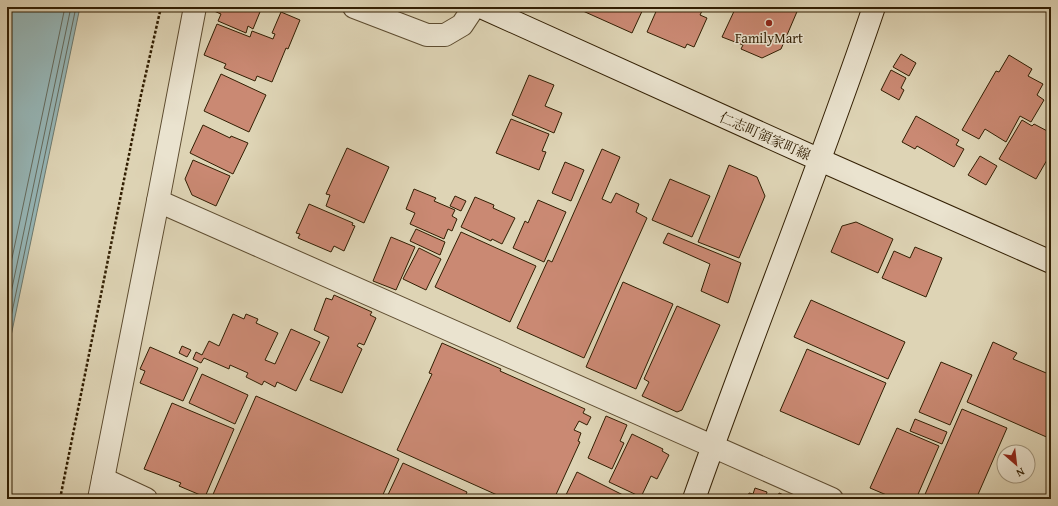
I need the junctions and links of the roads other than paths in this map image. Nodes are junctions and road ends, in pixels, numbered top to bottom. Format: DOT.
graph roads {
  1 [pos="195,7"];
  2 [pos="354,7"];
  3 [pos="474,7"];
  4 [pos="481,7"];
  5 [pos="874,7"];
  6 [pos="820,160"];
  7 [pos="158,201"];
  8 [pos="1051,262"];
  9 [pos="712,446"];
  10 [pos="101,489"];
  11 [pos="146,499"];
  12 [pos="694,499"];
  13 [pos="832,499"];
  1 -- 7 [label="street"];
  2 -- 3 [label="street"];
  4 -- 6 [label="street, 仁志町領家町線"];
  5 -- 6 [label="street"];
  6 -- 8 [label="street, 仁志町領家町線"];
  6 -- 9 [label="street"];
  7 -- 9 [label="street"];
  7 -- 10 [label="street"];
  9 -- 12 [label="street"];
  9 -- 13 [label="street"];
  10 -- 11 [label="street"];
}
